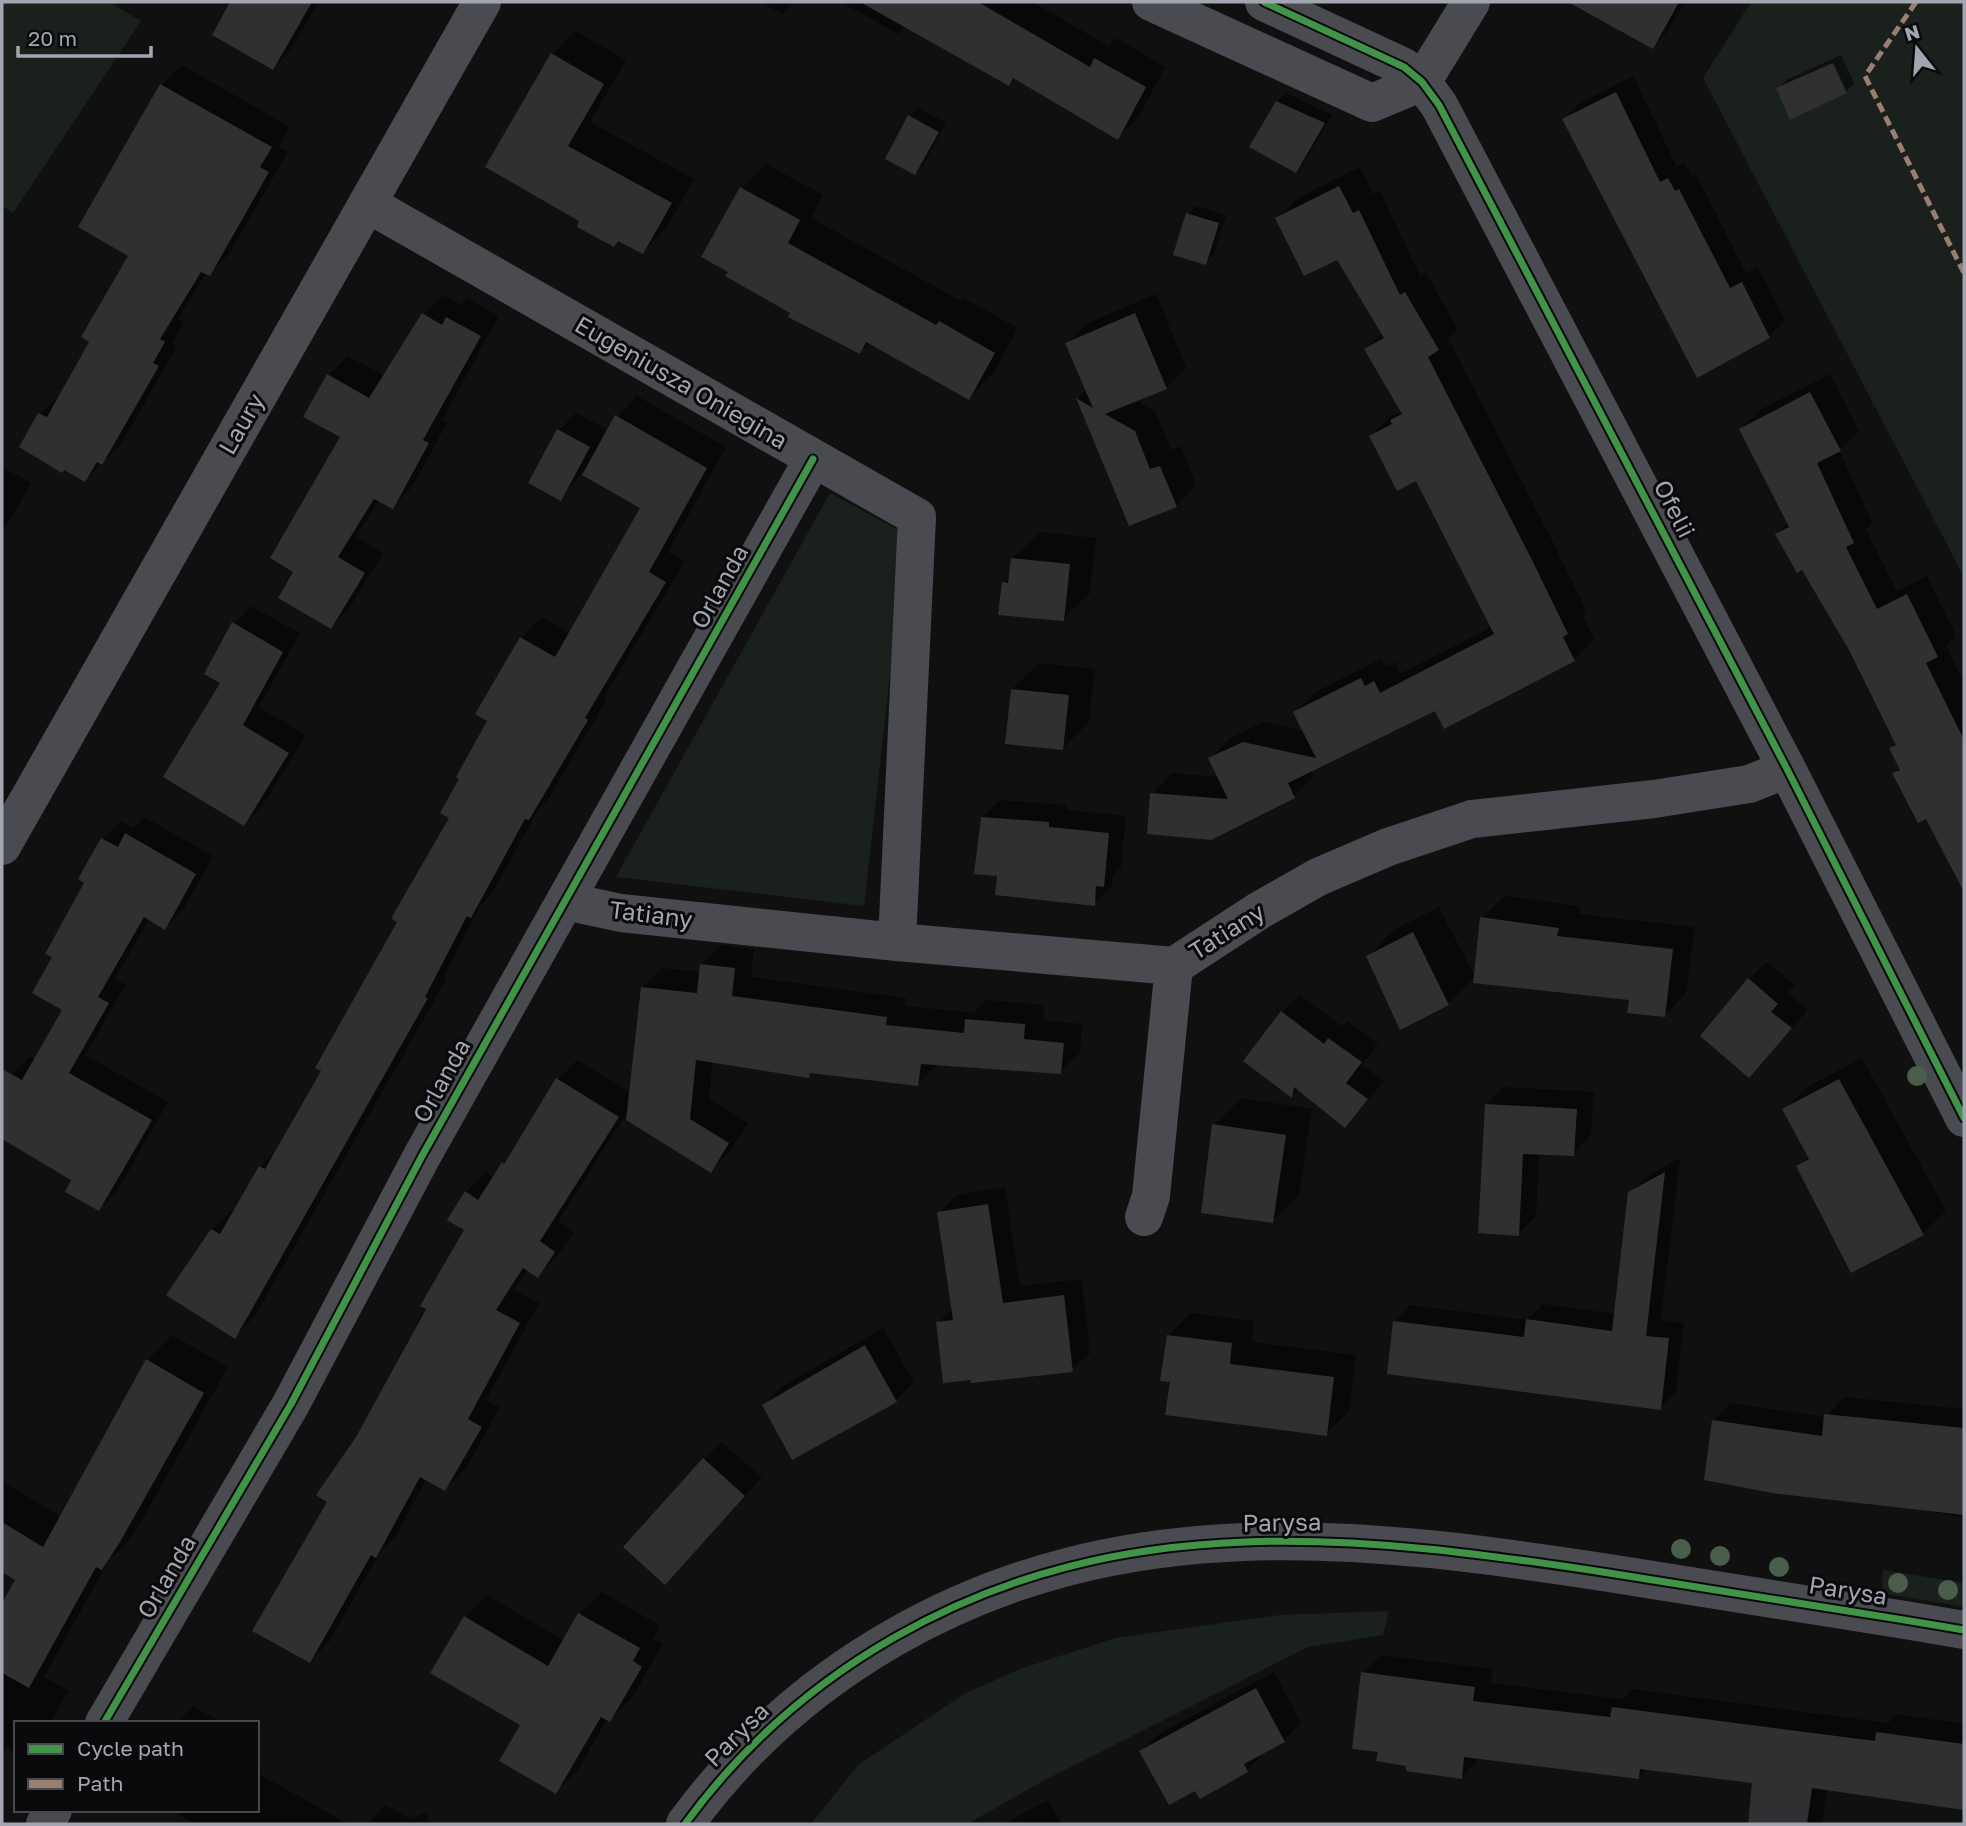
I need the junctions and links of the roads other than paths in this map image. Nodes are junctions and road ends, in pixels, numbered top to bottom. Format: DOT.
graph roads {
  1 [pos="482,2"];
  2 [pos="1151,2"];
  3 [pos="1264,2"];
  4 [pos="1471,2"];
  5 [pos="1422,82"];
  6 [pos="368,204"];
  7 [pos="814,458"];
  8 [pos="1787,769"];
  9 [pos="2,846"];
  10 [pos="565,901"];
  11 [pos="897,942"];
  12 [pos="1174,966"];
  13 [pos="1964,1118"];
  14 [pos="1144,1217"];
  15 [pos="1964,1630"];
  16 [pos="105,1721"];
  17 [pos="685,1824"];
  1 -- 6 [label="street, Laury"];
  2 -- 5 [label="street"];
  3 -- 5 [label="street, Ofelii"];
  4 -- 5 [label="street"];
  5 -- 8 [label="street, Ofelii"];
  6 -- 7 [label="street, Eugeniusza Oniegina"];
  6 -- 9 [label="street, Laury"];
  7 -- 10 [label="street, Orlanda"];
  7 -- 11 [label="street, Eugeniusza Oniegina"];
  8 -- 12 [label="street, Tatiany"];
  8 -- 13 [label="street, Ofelii"];
  10 -- 11 [label="street, Tatiany"];
  10 -- 16 [label="street, Orlanda"];
  11 -- 12 [label="street, Tatiany"];
  12 -- 14 [label="street"];
  15 -- 17 [label="street, Parysa"];
}
